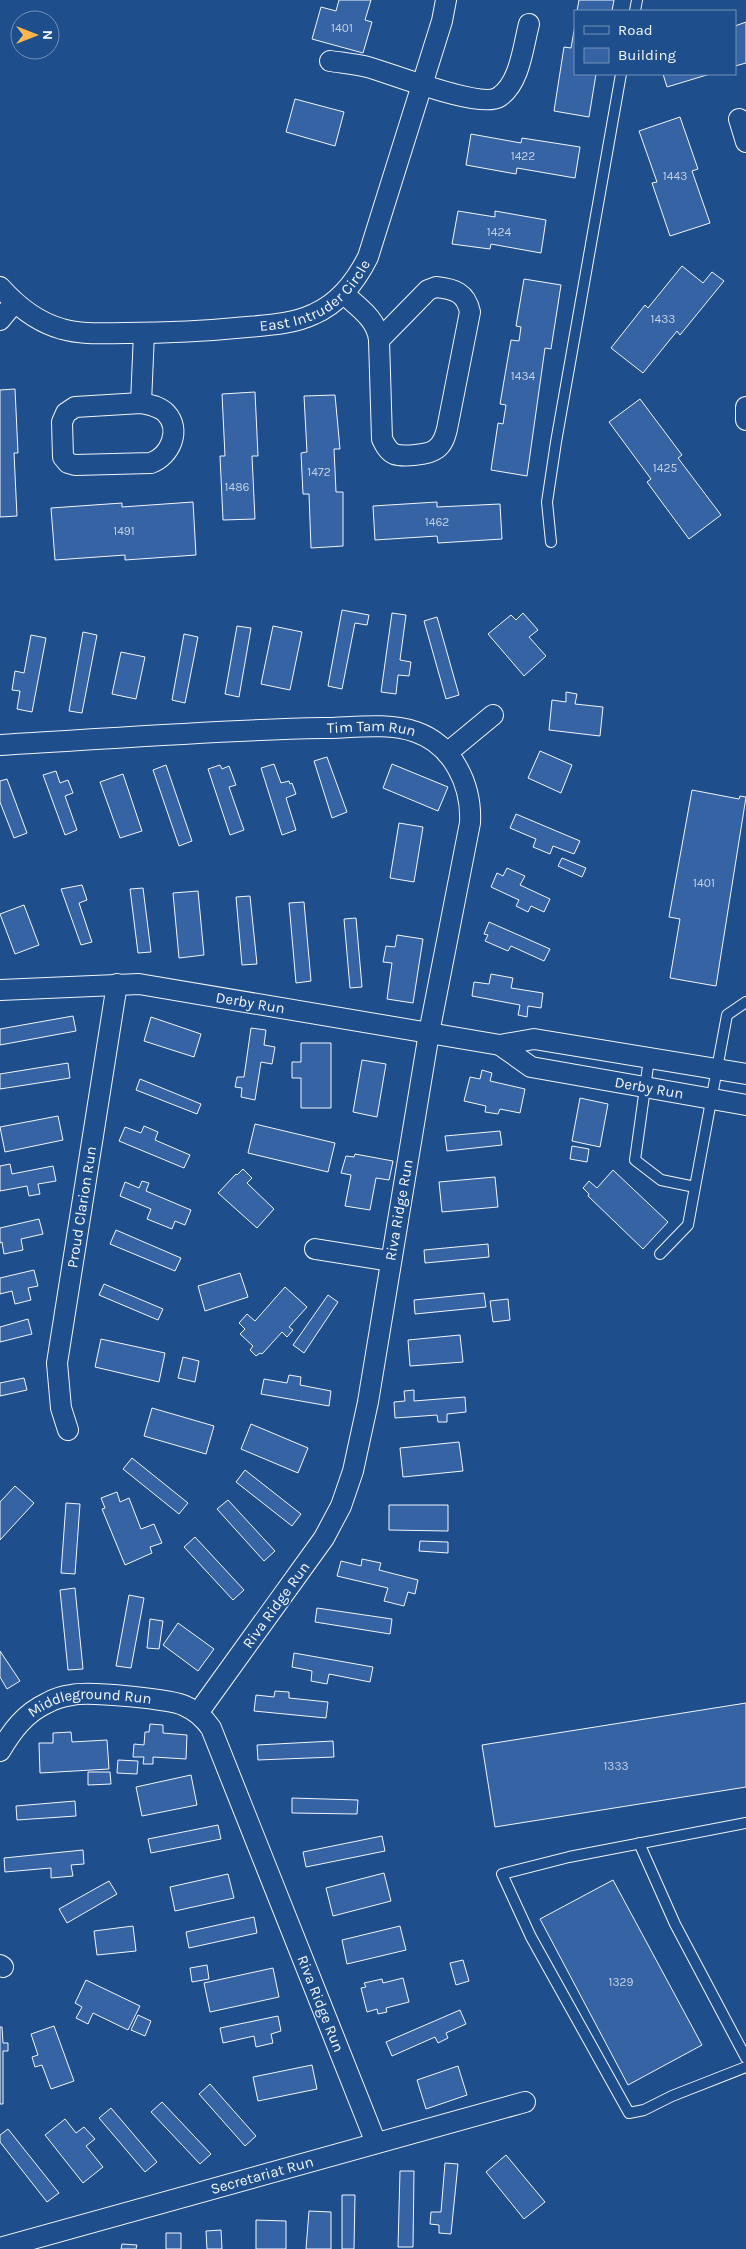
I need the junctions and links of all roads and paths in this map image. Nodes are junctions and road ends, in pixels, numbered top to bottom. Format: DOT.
graph roads {
  1 [pos="446,0"];
  2 [pos="529,24"];
  3 [pos="330,61"];
  4 [pos="622,75"];
  5 [pos="423,84"];
  6 [pos="740,120"];
  7 [pos="746,142"];
  8 [pos="0,287"];
  9 [pos="344,294"];
  10 [pos="14,303"];
  11 [pos="0,320"];
  12 [pos="144,333"];
  13 [pos="379,340"];
  14 [pos="141,403"];
  15 [pos="746,407"];
  16 [pos="746,420"];
  17 [pos="551,542"];
  18 [pos="493,715"];
  19 [pos="0,745"];
  20 [pos="447,753"];
  21 [pos="117,984"];
  22 [pos="0,990"];
  23 [pos="746,1002"];
  24 [pos="429,1033"];
  25 [pos="500,1045"];
  26 [pos="649,1058"];
  27 [pos="716,1070"];
  28 [pos="746,1074"];
  29 [pos="645,1088"];
  30 [pos="710,1099"];
  31 [pos="746,1105"];
  32 [pos="695,1187"];
  33 [pos="316,1249"];
  34 [pos="660,1254"];
  35 [pos="390,1260"];
  36 [pos="68,1430"];
  37 [pos="198,1713"];
  38 [pos="0,1751"];
  39 [pos="746,1823"];
  40 [pos="640,1842"];
  41 [pos="746,2058"];
  42 [pos="746,2067"];
  43 [pos="525,2102"];
  44 [pos="376,2143"];
  45 [pos="0,2248"];
  1 -- 5 [label="street, East Intruder Circle"];
  2 -- 5 [label="street"];
  3 -- 5 [label="street"];
  4 -- 17 [label="lane"];
  5 -- 9 [label="street, East Intruder Circle"];
  6 -- 7 [label="street"];
  8 -- 10 [label="street, East Intruder Circle"];
  9 -- 12 [label="street, East Intruder Circle"];
  9 -- 13 [label="street"];
  10 -- 11 [label="street"];
  10 -- 12 [label="street, East Intruder Circle"];
  12 -- 14 [label="street"];
  13 -- 13 [label="street"];
  14 -- 14 [label="street"];
  15 -- 16 [label="street"];
  18 -- 20 [label="street"];
  19 -- 20 [label="street, Tim Tam Run"];
  20 -- 24 [label="street, Tim Tam Run"];
  21 -- 22 [label="street, Derby Run"];
  21 -- 24 [label="street, Derby Run"];
  21 -- 36 [label="street, Proud Clarion Run"];
  23 -- 27 [label="lane"];
  24 -- 25 [label="street, Derby Run"];
  24 -- 35 [label="street, Riva Ridge Run"];
  25 -- 26 [label="street, Derby Run"];
  25 -- 29 [label="street, Derby Run"];
  26 -- 27 [label="street, Derby Run"];
  26 -- 29 [label="lane"];
  27 -- 28 [label="street, Derby Run"];
  27 -- 30 [label="lane"];
  29 -- 30 [label="street, Derby Run"];
  29 -- 32 [label="lane"];
  30 -- 31 [label="street, Derby Run"];
  30 -- 32 [label="lane"];
  32 -- 34 [label="lane"];
  33 -- 35 [label="street"];
  35 -- 37 [label="street, Riva Ridge Run"];
  37 -- 38 [label="street, Middleground Run"];
  37 -- 44 [label="street, Riva Ridge Run"];
  39 -- 40 [label="lane"];
  40 -- 41 [label="lane"];
  40 -- 42 [label="lane"];
  43 -- 44 [label="street, Secretariat Run"];
  44 -- 45 [label="street, Secretariat Run"];
}
